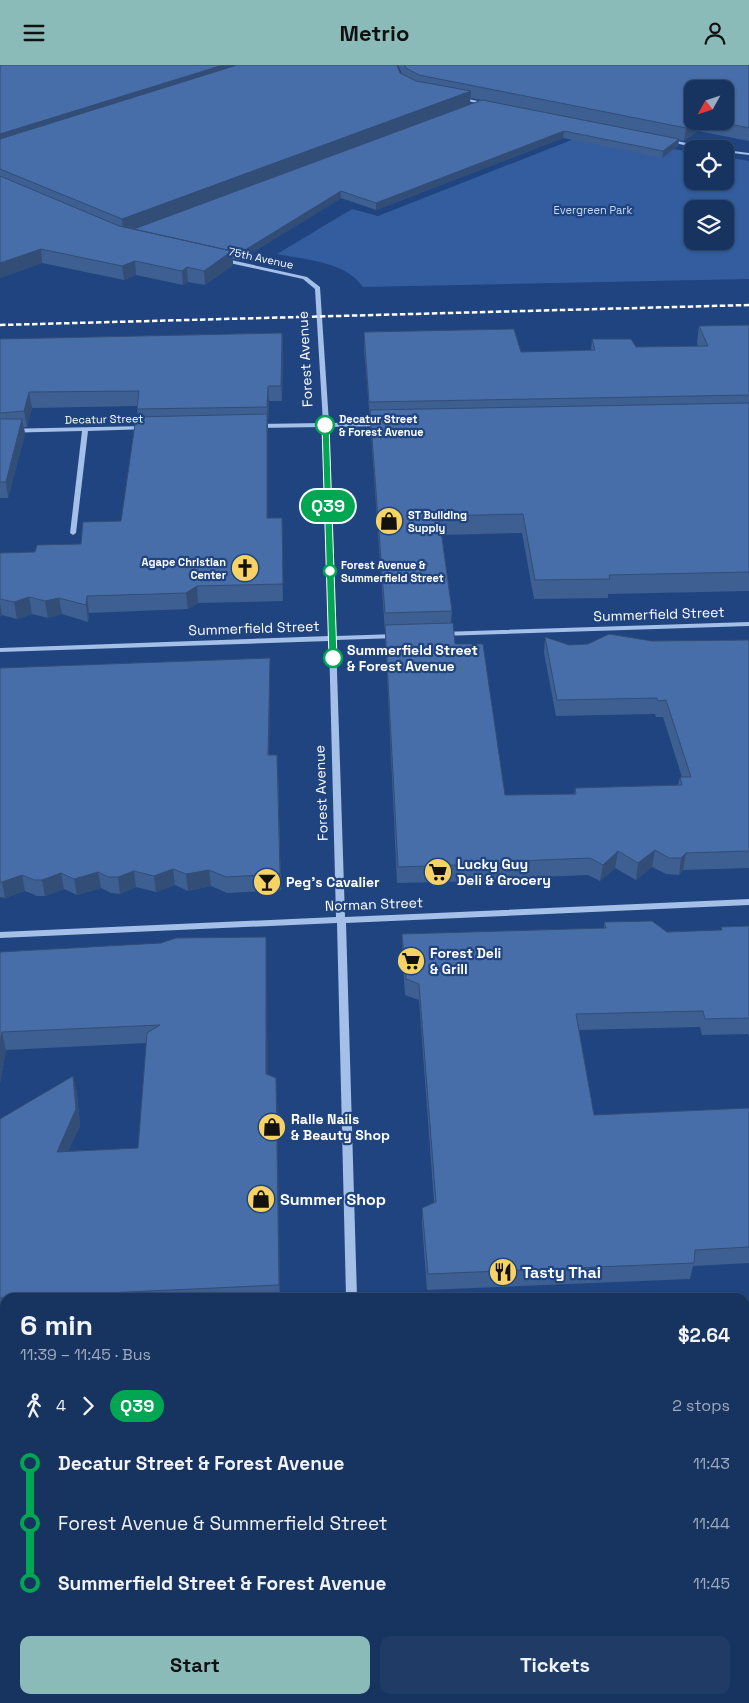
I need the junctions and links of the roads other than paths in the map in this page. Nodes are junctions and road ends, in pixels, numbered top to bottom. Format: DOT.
graph roads {
  1 [pos="454,97"];
  2 [pos="482,103"];
  3 [pos="492,105"];
  4 [pos="468,108"];
  5 [pos="664,139"];
  6 [pos="684,143"];
  7 [pos="734,152"];
  8 [pos="749,155"];
  9 [pos="214,258"];
  10 [pos="318,288"];
  11 [pos="385,424"];
  12 [pos="325,425"];
  13 [pos="250,426"];
  14 [pos="153,428"];
  15 [pos="86,429"];
  16 [pos="0,431"];
  17 [pos="73,533"];
  18 [pos="749,624"];
  19 [pos="410,635"];
  20 [pos="430,635"];
  21 [pos="332,638"];
  22 [pos="0,650"];
  23 [pos="749,902"];
  24 [pos="340,919"];
  25 [pos="0,935"];
  26 [pos="352,1293"];
  1 -- 2 [label="street"];
  2 -- 3 [label="street"];
  2 -- 4 [label="street"];
  5 -- 6 [label="street"];
  7 -- 8 [label="street"];
  9 -- 10 [label="street, 75th Avenue"];
  10 -- 12 [label="street, Forest Avenue"];
  11 -- 12 [label="street"];
  12 -- 13 [label="street"];
  12 -- 21 [label="street, Forest Avenue"];
  14 -- 15 [label="street, Decatur Street"];
  15 -- 16 [label="street, Decatur Street"];
  15 -- 17 [label="street"];
  18 -- 20 [label="street, Summerfield Street"];
  19 -- 21 [label="street, Summerfield Street"];
  21 -- 22 [label="street, Summerfield Street"];
  21 -- 24 [label="street, Forest Avenue"];
  23 -- 24 [label="street, Norman Street"];
  24 -- 25 [label="street, Norman Street"];
  24 -- 26 [label="street, Forest Avenue"];
}
